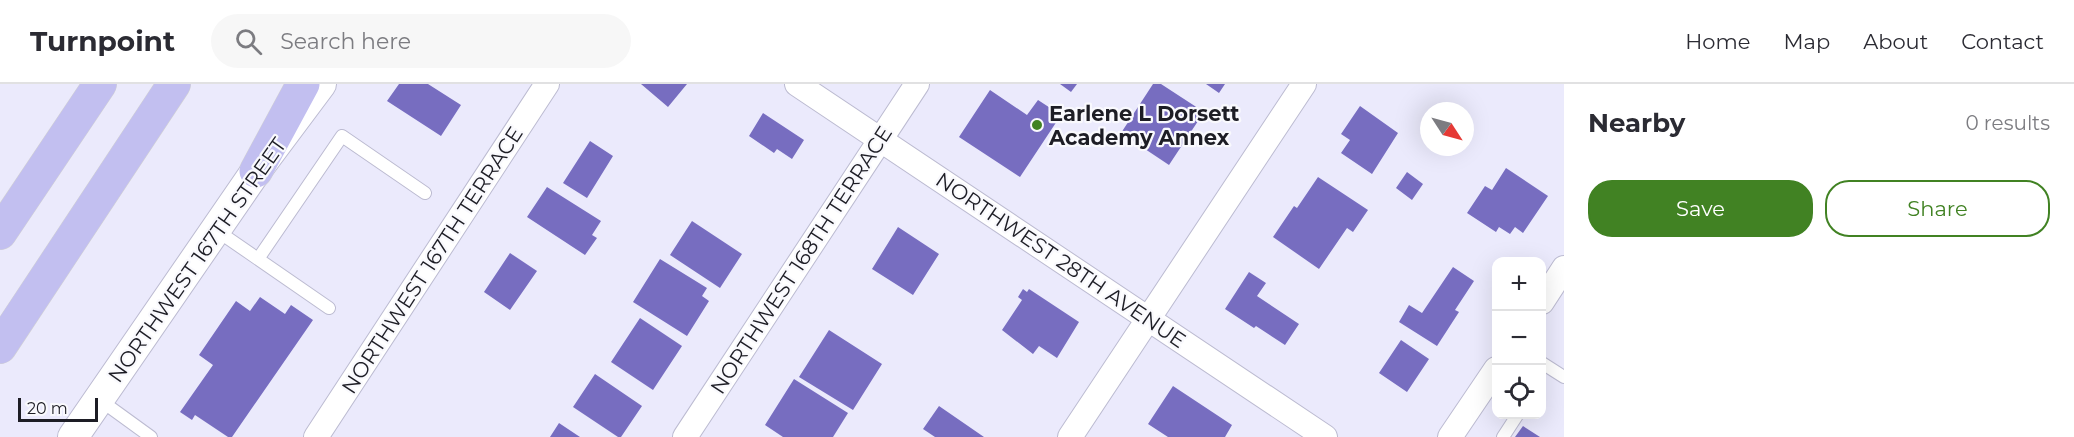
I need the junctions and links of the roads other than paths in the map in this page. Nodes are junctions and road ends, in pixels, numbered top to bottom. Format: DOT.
graph roads {
  1 [pos="100,84"];
  2 [pos="174,84"];
  3 [pos="303,84"];
  4 [pos="321,84"];
  5 [pos="547,84"];
  6 [pos="798,84"];
  7 [pos="917,84"];
  8 [pos="1304,84"];
  9 [pos="881,139"];
  10 [pos="256,171"];
  11 [pos="425,193"];
  12 [pos="216,230"];
  13 [pos="0,234"];
  14 [pos="258,259"];
  15 [pos="1564,268"];
  16 [pos="1546,296"];
  17 [pos="329,308"];
  18 [pos="1149,319"];
  19 [pos="0,347"];
  20 [pos="1545,365"];
  21 [pos="1564,377"];
  22 [pos="1492,381"];
  23 [pos="100,400"];
  24 [pos="1515,419"];
  25 [pos="74,437"];
  26 [pos="151,437"];
  27 [pos="316,437"];
  28 [pos="685,437"];
  29 [pos="1070,437"];
  30 [pos="1325,437"];
  31 [pos="1450,437"];
  32 [pos="1503,437"];
  1 -- 13 [label="highway"];
  2 -- 19 [label="highway"];
  3 -- 10 [label="highway"];
  4 -- 10 [label="street, NORTHWEST 167TH STREET"];
  5 -- 27 [label="street, NORTHWEST 167TH TERRACE"];
  6 -- 9 [label="street, NORTHWEST 28TH AVENUE"];
  7 -- 9 [label="street, NORTHWEST 168TH TERRACE"];
  8 -- 18 [label="street"];
  9 -- 18 [label="street, NORTHWEST 28TH AVENUE"];
  9 -- 28 [label="street, NORTHWEST 168TH TERRACE"];
  10 -- 12 [label="street, NORTHWEST 167TH STREET"];
  11 -- 14 [label="lane"];
  12 -- 14 [label="lane"];
  12 -- 23 [label="street, NORTHWEST 167TH STREET"];
  14 -- 17 [label="lane"];
  15 -- 16 [label="street"];
  18 -- 29 [label="street"];
  18 -- 30 [label="street, NORTHWEST 28TH AVENUE"];
  20 -- 21 [label="lane"];
  22 -- 31 [label="street"];
  23 -- 25 [label="street, NORTHWEST 167TH STREET"];
  23 -- 26 [label="lane"];
  24 -- 32 [label="lane"];
}
